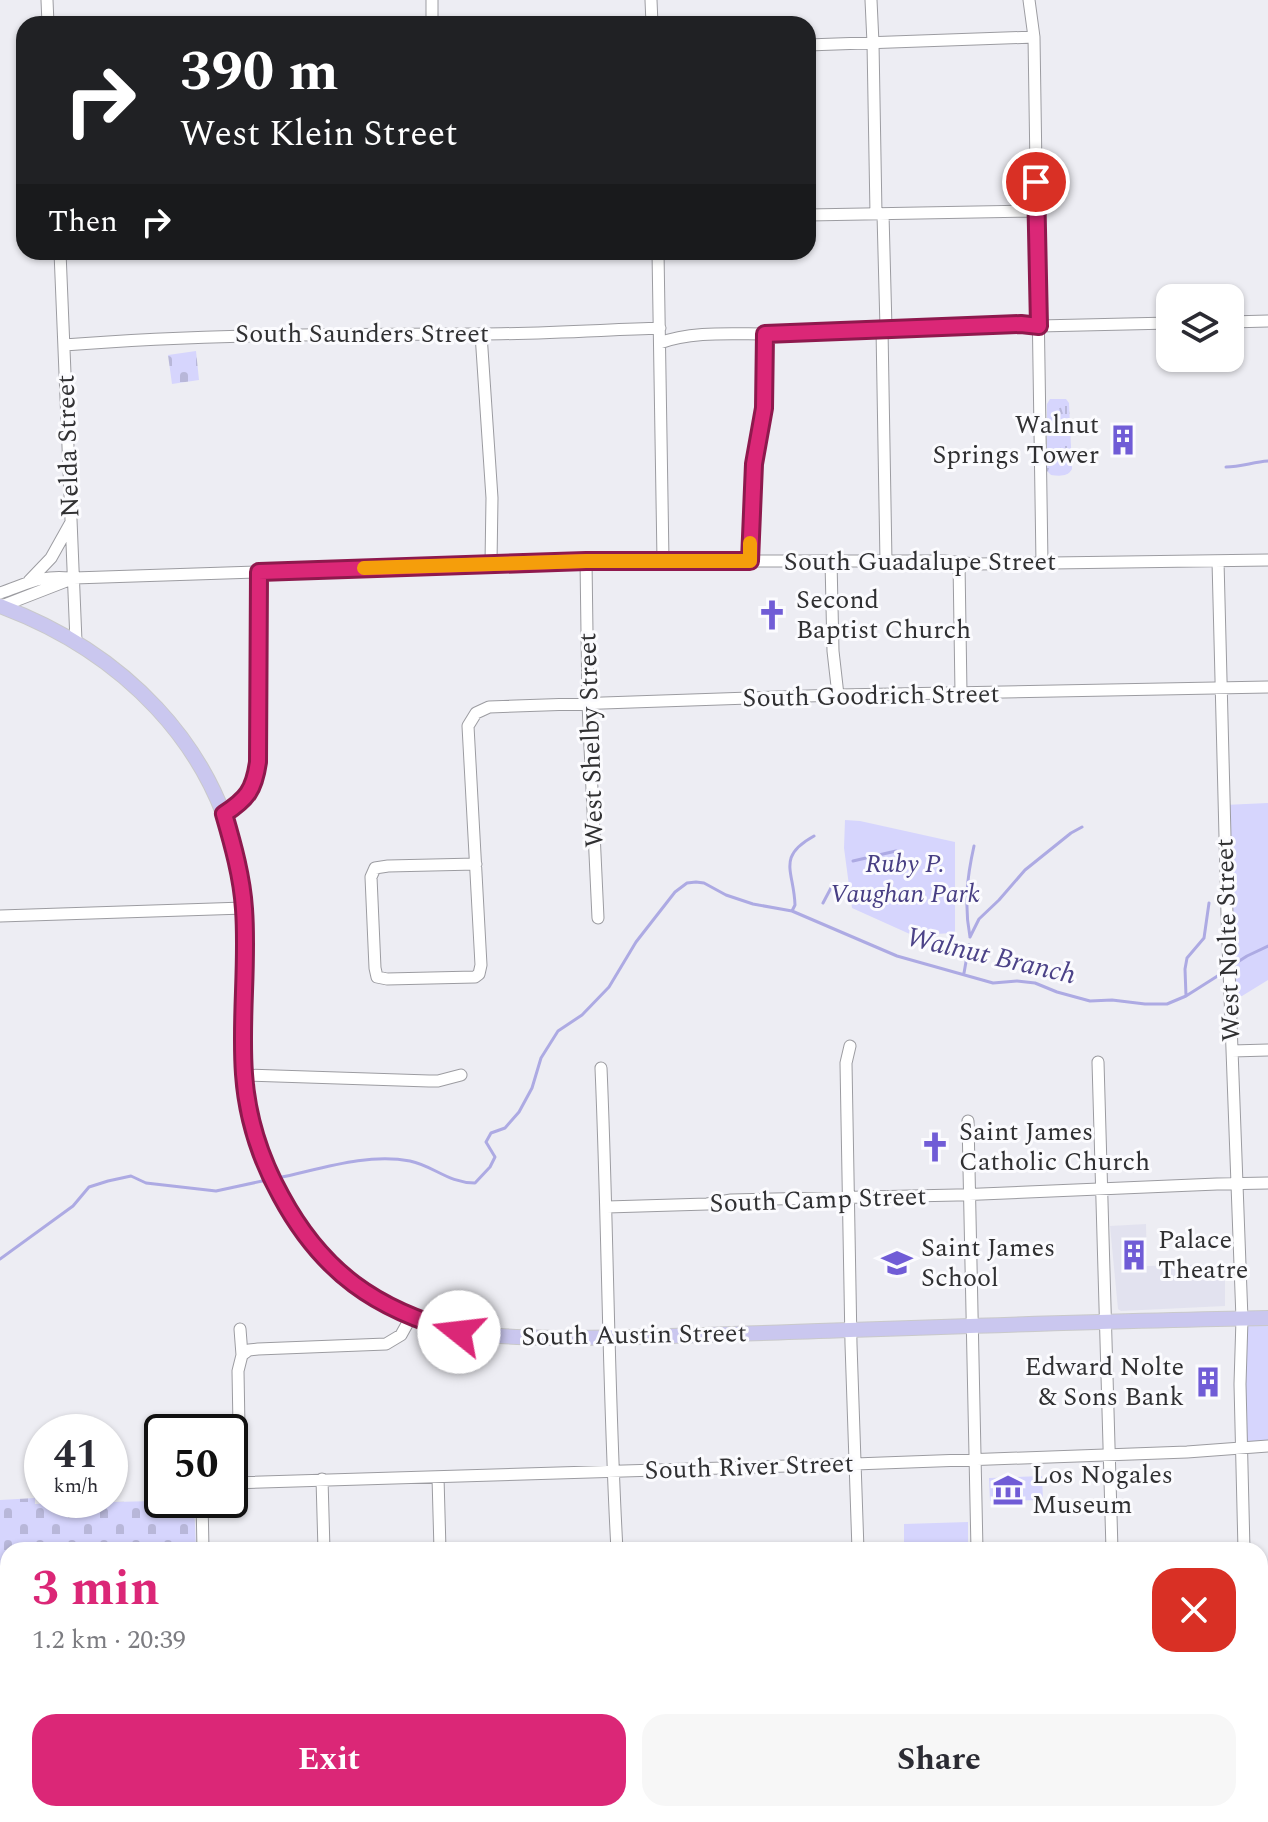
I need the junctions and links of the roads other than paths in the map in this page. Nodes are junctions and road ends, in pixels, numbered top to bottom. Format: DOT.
graph roads {
  1 [pos="871,0"];
  2 [pos="1029,0"];
  3 [pos="1034,37"];
  4 [pos="873,43"];
  5 [pos="816,45"];
  6 [pos="1037,211"];
  7 [pos="879,214"];
  8 [pos="816,215"];
  9 [pos="60,260"];
  10 [pos="658,260"];
  11 [pos="1268,321"];
  12 [pos="1244,322"];
  13 [pos="1156,323"];
  14 [pos="1039,326"];
  15 [pos="660,328"];
  16 [pos="884,328"];
  17 [pos="481,334"];
  18 [pos="765,334"];
  19 [pos="660,343"];
  20 [pos="64,345"];
  21 [pos="70,523"];
  22 [pos="663,560"];
  23 [pos="1268,560"];
  24 [pos="586,561"];
  25 [pos="750,561"];
  26 [pos="831,561"];
  27 [pos="1218,561"];
  28 [pos="886,562"];
  29 [pos="491,563"];
  30 [pos="959,563"];
  31 [pos="1042,563"];
  32 [pos="259,572"];
  33 [pos="74,578"];
  34 [pos="29,581"];
  35 [pos="1,602"];
  36 [pos="76,641"];
  37 [pos="1220,687"];
  38 [pos="1268,687"];
  39 [pos="961,693"];
  40 [pos="838,695"];
  41 [pos="588,704"];
  42 [pos="224,814"];
  43 [pos="476,864"];
  44 [pos="244,908"];
  45 [pos="0,916"];
  46 [pos="598,918"];
  47 [pos="850,1046"];
  48 [pos="1268,1050"];
  49 [pos="1232,1051"];
  50 [pos="1098,1062"];
  51 [pos="601,1068"];
  52 [pos="244,1075"];
  53 [pos="461,1075"];
  54 [pos="968,1121"];
  55 [pos="1268,1183"];
  56 [pos="1236,1184"];
  57 [pos="1101,1189"];
  58 [pos="971,1193"];
  59 [pos="848,1198"];
  60 [pos="607,1207"];
  61 [pos="411,1317"];
  62 [pos="1268,1318"];
  63 [pos="1242,1319"];
  64 [pos="1106,1322"];
  65 [pos="972,1326"];
  66 [pos="240,1329"];
  67 [pos="851,1330"];
  68 [pos="608,1338"];
  69 [pos="242,1355"];
  70 [pos="237,1414"];
  71 [pos="1268,1446"];
  72 [pos="1241,1449"];
  73 [pos="1108,1454"];
  74 [pos="974,1459"];
  75 [pos="855,1464"];
  76 [pos="613,1472"];
  77 [pos="438,1477"];
  78 [pos="322,1479"];
  79 [pos="248,1482"];
  80 [pos="202,1518"];
  81 [pos="203,1542"];
  82 [pos="324,1542"];
  83 [pos="440,1542"];
  84 [pos="617,1542"];
  85 [pos="858,1542"];
  86 [pos="977,1542"];
  87 [pos="1112,1542"];
  88 [pos="1244,1542"];
  1 -- 4 [label="street"];
  2 -- 3 [label="street"];
  3 -- 4 [label="street"];
  3 -- 6 [label="street"];
  4 -- 5 [label="street"];
  4 -- 7 [label="street"];
  6 -- 7 [label="street"];
  6 -- 14 [label="street"];
  7 -- 8 [label="street"];
  7 -- 16 [label="street"];
  9 -- 20 [label="street, Nelda Street"];
  10 -- 15 [label="street"];
  11 -- 12 [label="street"];
  13 -- 14 [label="street"];
  14 -- 16 [label="street"];
  14 -- 31 [label="street"];
  15 -- 17 [label="street, South Saunders Street"];
  15 -- 19 [label="street"];
  16 -- 18 [label="street"];
  16 -- 28 [label="street"];
  17 -- 20 [label="street, South Saunders Street"];
  17 -- 29 [label="street"];
  18 -- 19 [label="street"];
  18 -- 25 [label="street"];
  19 -- 22 [label="street"];
  20 -- 21 [label="street, Nelda Street"];
  21 -- 33 [label="street, Nelda Street"];
  21 -- 34 [label="street"];
  22 -- 24 [label="street, South Guadalupe Street"];
  22 -- 25 [label="street, South Guadalupe Street"];
  23 -- 27 [label="street, South Guadalupe Street"];
  24 -- 29 [label="street, South Guadalupe Street"];
  24 -- 41 [label="street, West Shelby Street"];
  25 -- 26 [label="street, South Guadalupe Street"];
  26 -- 28 [label="street, South Guadalupe Street"];
  26 -- 40 [label="street"];
  27 -- 31 [label="street, South Guadalupe Street"];
  27 -- 37 [label="street, West Nolte Street"];
  28 -- 30 [label="street, South Guadalupe Street"];
  29 -- 32 [label="street, South Guadalupe Street"];
  30 -- 31 [label="street, South Guadalupe Street"];
  30 -- 39 [label="street"];
  32 -- 33 [label="street, South Guadalupe Street"];
  32 -- 42 [label="street"];
  33 -- 34 [label="street"];
  33 -- 35 [label="street, South Guadalupe Street"];
  33 -- 36 [label="street, Nelda Street"];
  34 -- 35 [label="street"];
  35 -- 36 [label="main road, South Austin Street"];
  36 -- 42 [label="main road, South Austin Street"];
  37 -- 38 [label="street, South Goodrich Street"];
  37 -- 39 [label="street, South Goodrich Street"];
  37 -- 49 [label="street, West Nolte Street"];
  39 -- 40 [label="street, South Goodrich Street"];
  40 -- 41 [label="street, South Goodrich Street"];
  41 -- 43 [label="street, South Goodrich Street"];
  41 -- 46 [label="street, West Shelby Street"];
  42 -- 44 [label="main road, South Austin Street"];
  43 -- 43 [label="street"];
  44 -- 45 [label="street"];
  44 -- 52 [label="main road, South Austin Street"];
  47 -- 59 [label="street"];
  48 -- 49 [label="street"];
  49 -- 56 [label="street, West Nolte Street"];
  50 -- 57 [label="street"];
  51 -- 60 [label="street"];
  52 -- 53 [label="street"];
  52 -- 61 [label="main road, South Austin Street"];
  54 -- 58 [label="street"];
  55 -- 56 [label="street, South Camp Street"];
  56 -- 57 [label="street, South Camp Street"];
  56 -- 63 [label="street, West Nolte Street"];
  57 -- 58 [label="street, South Camp Street"];
  57 -- 64 [label="street"];
  58 -- 59 [label="street, South Camp Street"];
  58 -- 65 [label="street"];
  59 -- 60 [label="street, South Camp Street"];
  59 -- 67 [label="street"];
  60 -- 68 [label="street"];
  61 -- 68 [label="main road, South Austin Street"];
  61 -- 69 [label="street"];
  62 -- 63 [label="main road, South Austin Street"];
  63 -- 64 [label="main road, South Austin Street"];
  63 -- 72 [label="street, West Nolte Street"];
  64 -- 65 [label="main road, South Austin Street"];
  64 -- 73 [label="street"];
  65 -- 67 [label="main road, South Austin Street"];
  65 -- 74 [label="street"];
  66 -- 69 [label="street"];
  67 -- 68 [label="main road, South Austin Street"];
  67 -- 75 [label="street"];
  68 -- 76 [label="street"];
  69 -- 70 [label="street"];
  71 -- 72 [label="street, South River Street"];
  72 -- 73 [label="street, South River Street"];
  72 -- 88 [label="street, West Nolte Street"];
  73 -- 74 [label="street, South River Street"];
  73 -- 87 [label="street"];
  74 -- 75 [label="street, South River Street"];
  74 -- 86 [label="street"];
  75 -- 76 [label="street, South River Street"];
  75 -- 85 [label="street"];
  76 -- 77 [label="street, South River Street"];
  76 -- 84 [label="street"];
  77 -- 78 [label="street, South River Street"];
  77 -- 83 [label="street"];
  78 -- 79 [label="street, South River Street"];
  78 -- 82 [label="street"];
  80 -- 81 [label="street"];
}
